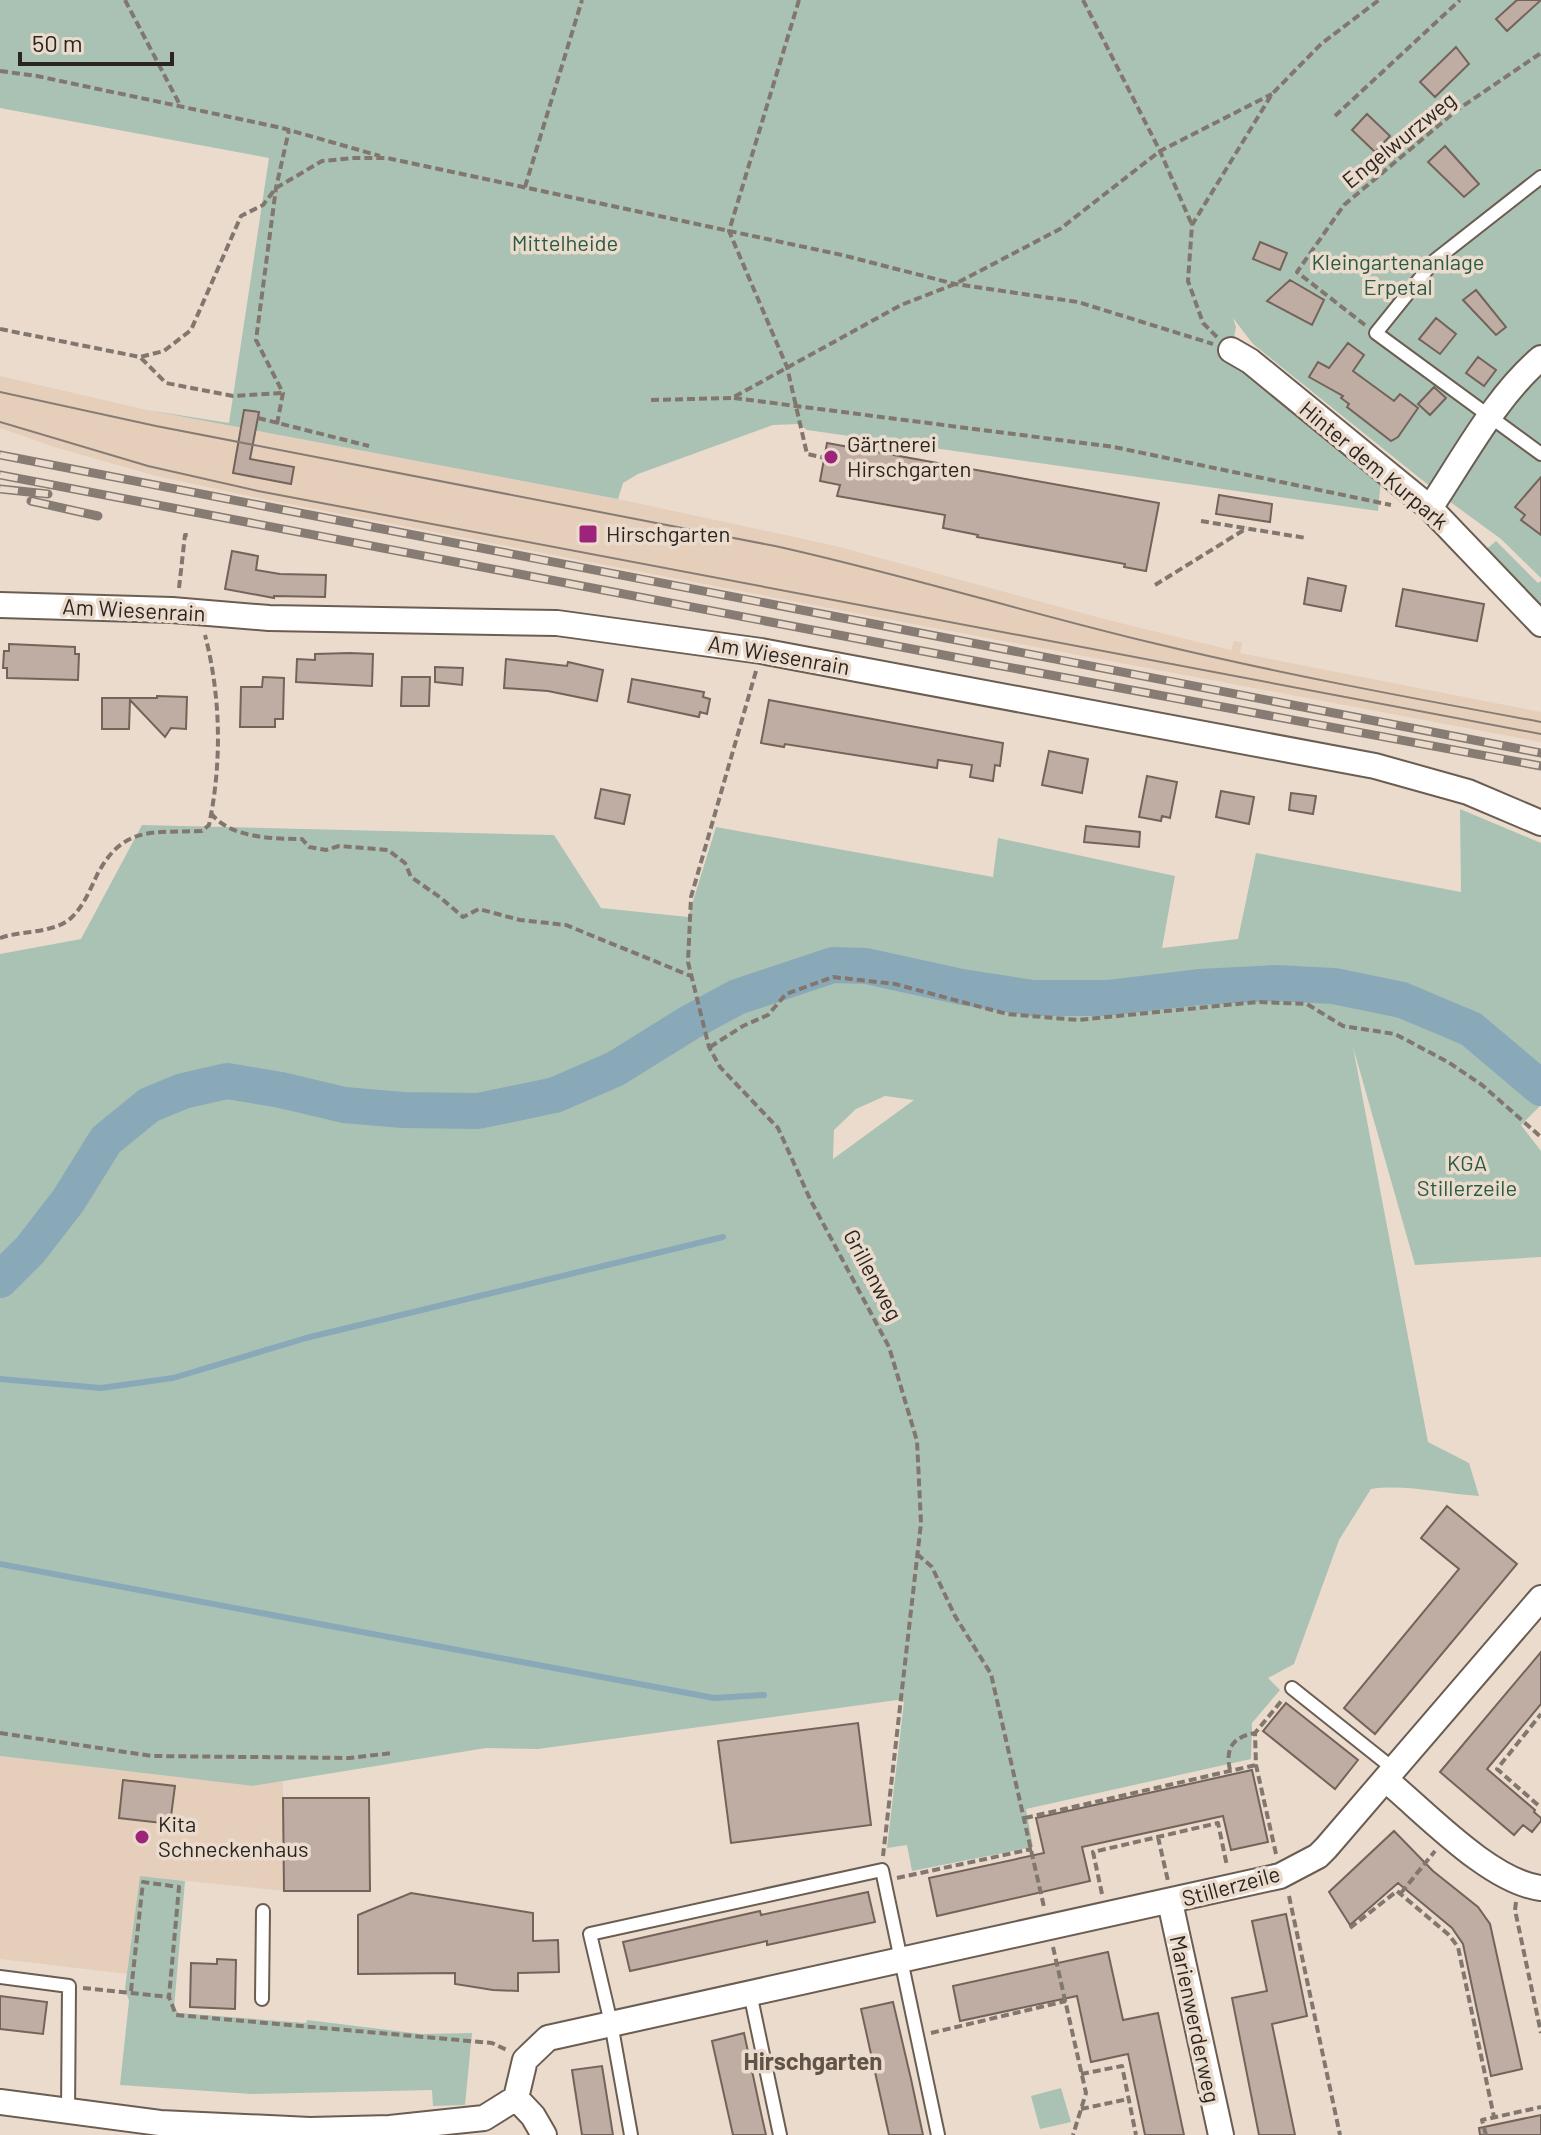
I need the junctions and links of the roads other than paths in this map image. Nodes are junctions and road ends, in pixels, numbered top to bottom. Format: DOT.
graph roads {
  1 [pos="1541,177"];
  2 [pos="1231,350"];
  3 [pos="1541,358"];
  4 [pos="1491,416"];
  5 [pos="1541,454"];
  6 [pos="1430,508"];
  7 [pos="0,605"];
  8 [pos="1541,624"];
  9 [pos="1541,823"];
  10 [pos="1541,1598"];
  11 [pos="1292,1688"];
  12 [pos="1391,1775"];
  13 [pos="1530,1886"];
  14 [pos="1170,1902"];
  15 [pos="263,1911"];
  16 [pos="901,1959"];
  17 [pos="0,1977"];
  18 [pos="750,1993"];
  19 [pos="262,1999"];
  20 [pos="611,2023"];
  21 [pos="516,2098"];
  22 [pos="0,2102"];
  23 [pos="68,2113"];
  24 [pos="272,2132"];
  25 [pos="391,2132"];
  26 [pos="544,2135"];
  27 [pos="631,2135"];
  28 [pos="780,2135"];
  29 [pos="938,2135"];
  30 [pos="1221,2135"];
  1 -- 4 [label="lane"];
  2 -- 6 [label="street, Hinter dem Kurpark"];
  3 -- 4 [label="street"];
  4 -- 5 [label="lane"];
  4 -- 6 [label="street"];
  6 -- 8 [label="street, Hinter dem Kurpark"];
  7 -- 9 [label="street, Am Wiesenrain"];
  10 -- 12 [label="street, Stillerzeile"];
  11 -- 12 [label="lane"];
  12 -- 13 [label="street"];
  12 -- 14 [label="street, Stillerzeile"];
  14 -- 16 [label="street, Stillerzeile"];
  14 -- 30 [label="street, Marienwerderweg"];
  15 -- 19 [label="lane"];
  16 -- 18 [label="street, Stillerzeile"];
  16 -- 20 [label="lane"];
  16 -- 29 [label="lane"];
  17 -- 23 [label="lane"];
  18 -- 20 [label="street, Stillerzeile"];
  18 -- 28 [label="lane"];
  20 -- 21 [label="street, Stillerzeile"];
  20 -- 27 [label="lane"];
  21 -- 25 [label="street"];
  21 -- 26 [label="street"];
  22 -- 23 [label="street"];
  23 -- 24 [label="street"];
  24 -- 25 [label="street"];
}
